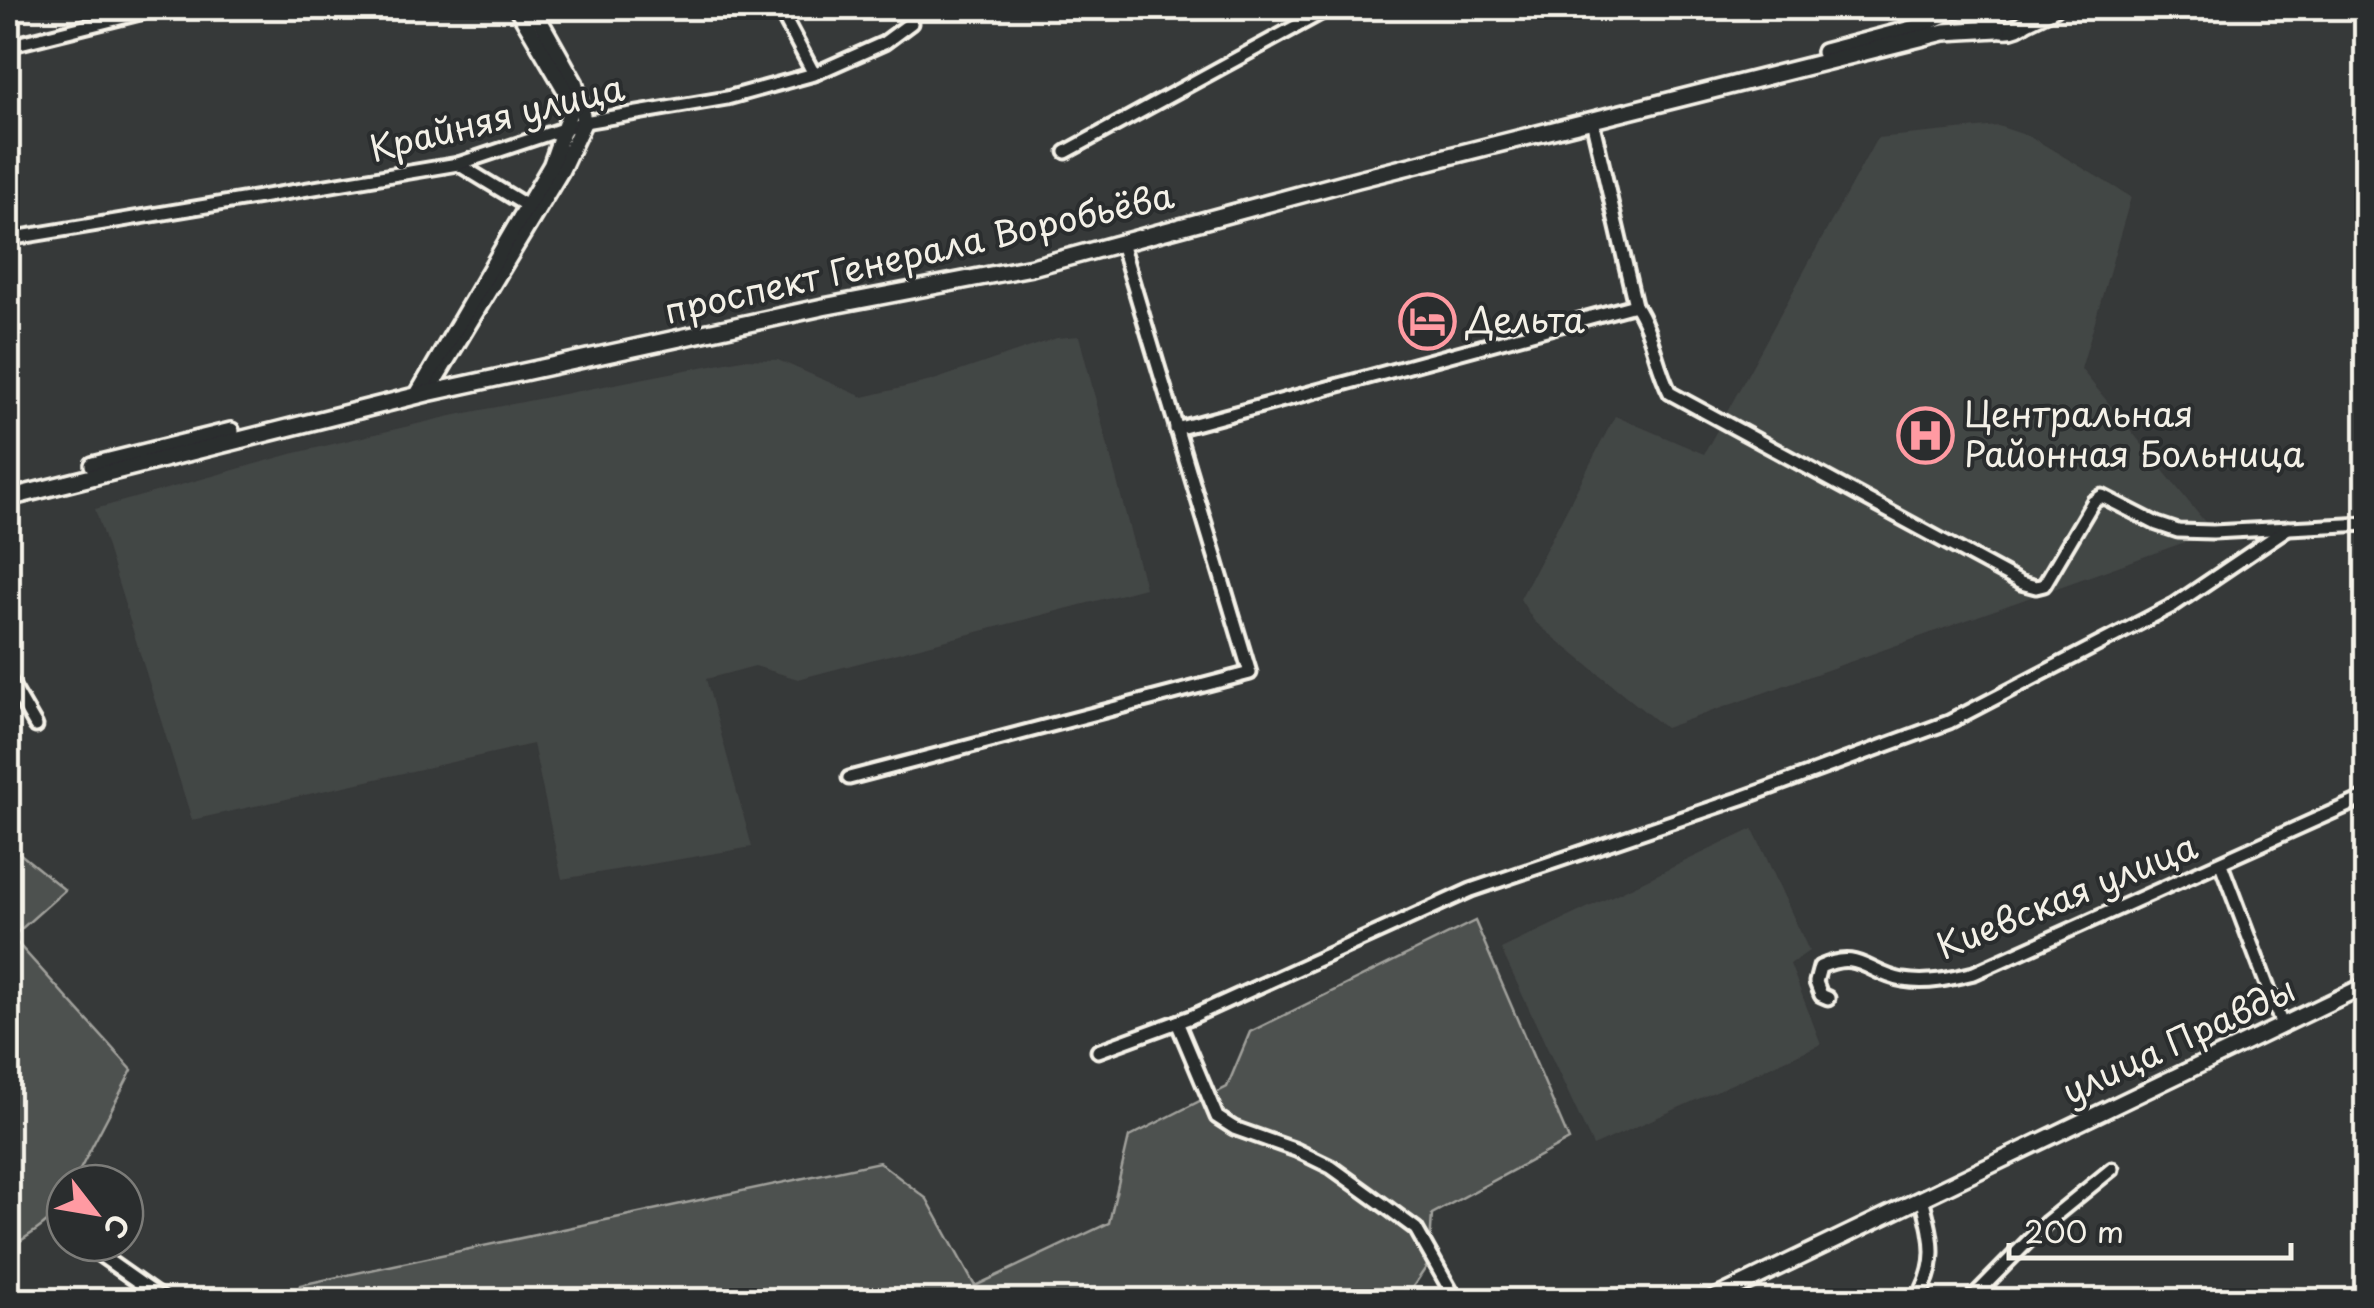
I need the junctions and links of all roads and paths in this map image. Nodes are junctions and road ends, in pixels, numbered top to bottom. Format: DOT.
graph roads {
  1 [pos="160,8"];
  2 [pos="517,8"];
  3 [pos="533,8"];
  4 [pos="779,8"];
  5 [pos="909,8"];
  6 [pos="1330,8"];
  7 [pos="1957,8"];
  8 [pos="1980,8"];
  9 [pos="2054,8"];
  10 [pos="2029,15"];
  11 [pos="1998,29"];
  12 [pos="1899,39"];
  13 [pos="8,46"];
  14 [pos="814,74"];
  15 [pos="1592,120"];
  16 [pos="584,122"];
  17 [pos="564,128"];
  18 [pos="1066,152"];
  19 [pos="458,164"];
  20 [pos="527,206"];
  21 [pos="8,239"];
  22 [pos="1121,243"];
  23 [pos="1635,306"];
  24 [pos="425,389"];
  25 [pos="1176,429"];
  26 [pos="8,488"];
  27 [pos="8,498"];
  28 [pos="2366,524"];
  29 [pos="2288,528"];
  30 [pos="8,678"];
  31 [pos="36,726"];
  32 [pos="849,778"];
  33 [pos="2366,797"];
  34 [pos="2221,864"];
  35 [pos="2366,986"];
  36 [pos="1828,998"];
  37 [pos="1177,1022"];
  38 [pos="2282,1026"];
  39 [pos="1098,1051"];
  40 [pos="2112,1169"];
  41 [pos="1922,1201"];
  42 [pos="111,1263"];
  43 [pos="1453,1299"];
  44 [pos="164,1300"];
  45 [pos="1710,1300"];
  46 [pos="1917,1300"];
  47 [pos="1970,1300"];
  1 -- 13 [label="street"];
  2 -- 17 [label="street"];
  3 -- 16 [label="street"];
  4 -- 14 [label="street"];
  5 -- 14 [label="street, Крайняя улица"];
  6 -- 18 [label="street"];
  7 -- 12 [label="main road"];
  8 -- 11 [label="main road"];
  9 -- 10 [label="street"];
  10 -- 11 [label="main road"];
  11 -- 12 [label="main road"];
  12 -- 15 [label="main road, проспект Генерала Воробьёва"];
  12 -- 24 [label="main road, проспект Генерала Воробьёва"];
  14 -- 16 [label="street, Крайняя улица"];
  15 -- 22 [label="main road, проспект Генерала Воробьёва"];
  15 -- 23 [label="street"];
  16 -- 17 [label="street, Крайняя улица"];
  16 -- 24 [label="street"];
  17 -- 19 [label="street, Крайняя улица"];
  17 -- 20 [label="street"];
  19 -- 20 [label="street"];
  19 -- 21 [label="street, Крайняя улица"];
  20 -- 24 [label="street"];
  22 -- 24 [label="main road, проспект Генерала Воробьёва"];
  22 -- 25 [label="street"];
  23 -- 25 [label="street"];
  23 -- 29 [label="street"];
  24 -- 26 [label="main road, проспект Генерала Воробьёва"];
  24 -- 27 [label="main road, проспект Генерала Воробьёва"];
  25 -- 32 [label="street"];
  28 -- 29 [label="street"];
  29 -- 37 [label="street"];
  30 -- 31 [label="street"];
  33 -- 34 [label="street, Киевская улица"];
  34 -- 36 [label="street, Киевская улица"];
  34 -- 38 [label="street"];
  35 -- 38 [label="street, улица Правды"];
  37 -- 39 [label="street"];
  37 -- 43 [label="street"];
  38 -- 41 [label="street, улица Правды"];
  40 -- 47 [label="street"];
  41 -- 45 [label="street, улица Правды"];
  41 -- 46 [label="street"];
  42 -- 44 [label="street"];
}
